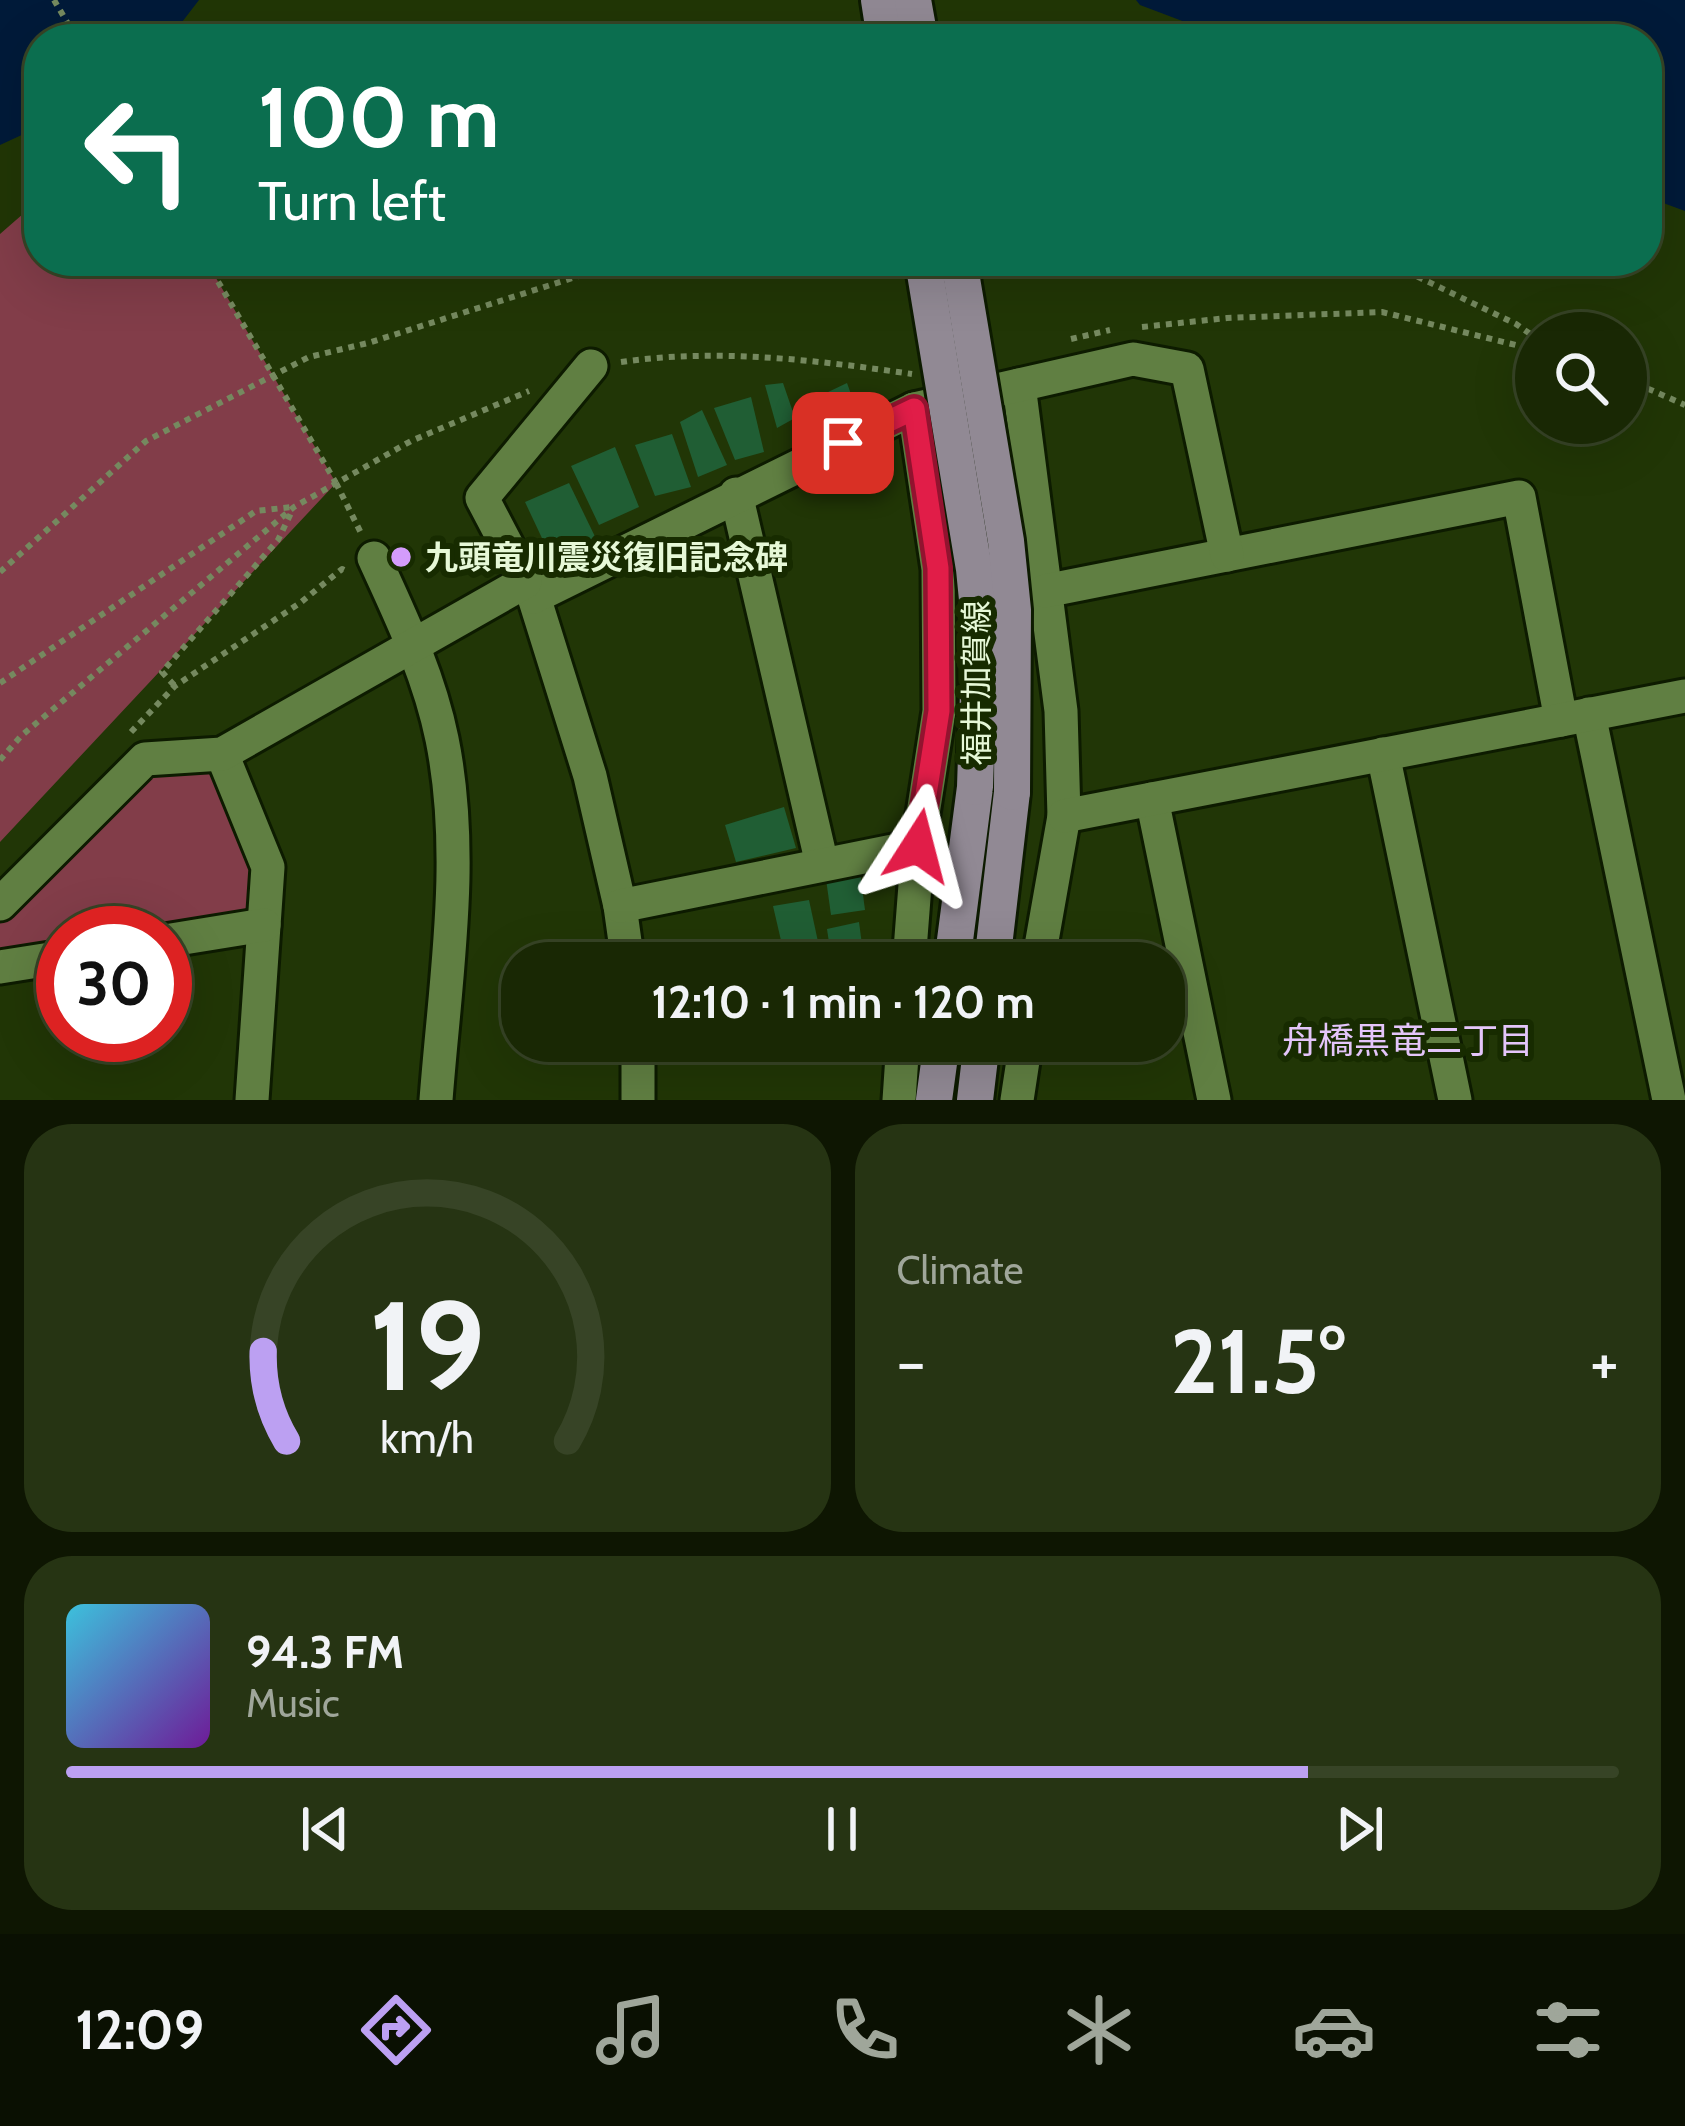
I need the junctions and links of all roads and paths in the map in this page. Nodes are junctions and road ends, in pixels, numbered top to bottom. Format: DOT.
graph roads {
  1 [pos="215,276"];
  2 [pos="579,276"];
  3 [pos="925,276"];
  4 [pos="962,276"];
  5 [pos="1414,276"];
  6 [pos="1515,327"];
  7 [pos="591,366"];
  8 [pos="1019,385"];
  9 [pos="1647,388"];
  10 [pos="1685,405"];
  11 [pos="914,409"];
  12 [pos="336,483"];
  13 [pos="736,494"];
  14 [pos="294,507"];
  15 [pos="1227,555"];
  16 [pos="364,567"];
  17 [pos="0,572"];
  18 [pos="530,590"];
  19 [pos="1045,591"];
  20 [pos="415,645"];
  21 [pos="0,683"];
  22 [pos="175,686"];
  23 [pos="1685,696"];
  24 [pos="1575,717"];
  25 [pos="127,736"];
  26 [pos="222,754"];
  27 [pos="1383,754"];
  28 [pos="0,760"];
  29 [pos="1152,799"];
  30 [pos="1064,816"];
  31 [pos="918,846"];
  32 [pos="822,864"];
  33 [pos="0,904"];
  34 [pos="620,906"];
  35 [pos="264,925"];
  36 [pos="192,937"];
  37 [pos="625,942"];
  38 [pos="911,942"];
  39 [pos="955,942"];
  40 [pos="994,942"];
  41 [pos="1042,942"];
  42 [pos="36,961"];
  43 [pos="0,967"];
  44 [pos="638,1062"];
  45 [pos="901,1062"];
  46 [pos="939,1062"];
  47 [pos="980,1062"];
  48 [pos="1022,1062"];
  49 [pos="252,1100"];
  50 [pos="436,1100"];
  51 [pos="638,1100"];
  52 [pos="898,1100"];
  53 [pos="934,1100"];
  54 [pos="975,1100"];
  55 [pos="1017,1100"];
  56 [pos="1214,1100"];
  57 [pos="1455,1100"];
  58 [pos="1669,1100"];
  1 -- 12 [label="path, bridge"];
  2 -- 17 [label="path"];
  3 -- 39 [label="main road, 福井加賀線, bridge"];
  4 -- 40 [label="main road, 福井加賀線, bridge"];
  5 -- 6 [label="path"];
  7 -- 18 [label="street"];
  8 -- 11 [label="street"];
  8 -- 15 [label="street"];
  8 -- 19 [label="street"];
  9 -- 10 [label="path"];
  11 -- 13 [label="street"];
  11 -- 31 [label="street"];
  12 -- 14 [label="path"];
  12 -- 16 [label="path"];
  13 -- 18 [label="street"];
  13 -- 32 [label="street"];
  14 -- 21 [label="path"];
  14 -- 22 [label="path"];
  14 -- 28 [label="path"];
  15 -- 19 [label="street"];
  15 -- 24 [label="street"];
  16 -- 20 [label="street"];
  16 -- 22 [label="path"];
  18 -- 20 [label="street"];
  18 -- 34 [label="street"];
  19 -- 30 [label="street"];
  20 -- 26 [label="street"];
  20 -- 50 [label="street"];
  22 -- 25 [label="path"];
  23 -- 24 [label="street"];
  24 -- 27 [label="street"];
  24 -- 58 [label="street"];
  26 -- 33 [label="street"];
  26 -- 35 [label="street"];
  27 -- 29 [label="street"];
  27 -- 57 [label="street"];
  29 -- 30 [label="street"];
  29 -- 56 [label="street"];
  30 -- 41 [label="street"];
  31 -- 32 [label="street"];
  31 -- 38 [label="street"];
  32 -- 34 [label="street"];
  34 -- 37 [label="street"];
  35 -- 36 [label="street"];
  35 -- 49 [label="street"];
  42 -- 43 [label="street"];
  44 -- 51 [label="street"];
  45 -- 52 [label="street"];
  46 -- 53 [label="main road"];
  47 -- 54 [label="main road"];
  48 -- 55 [label="street"];
}
